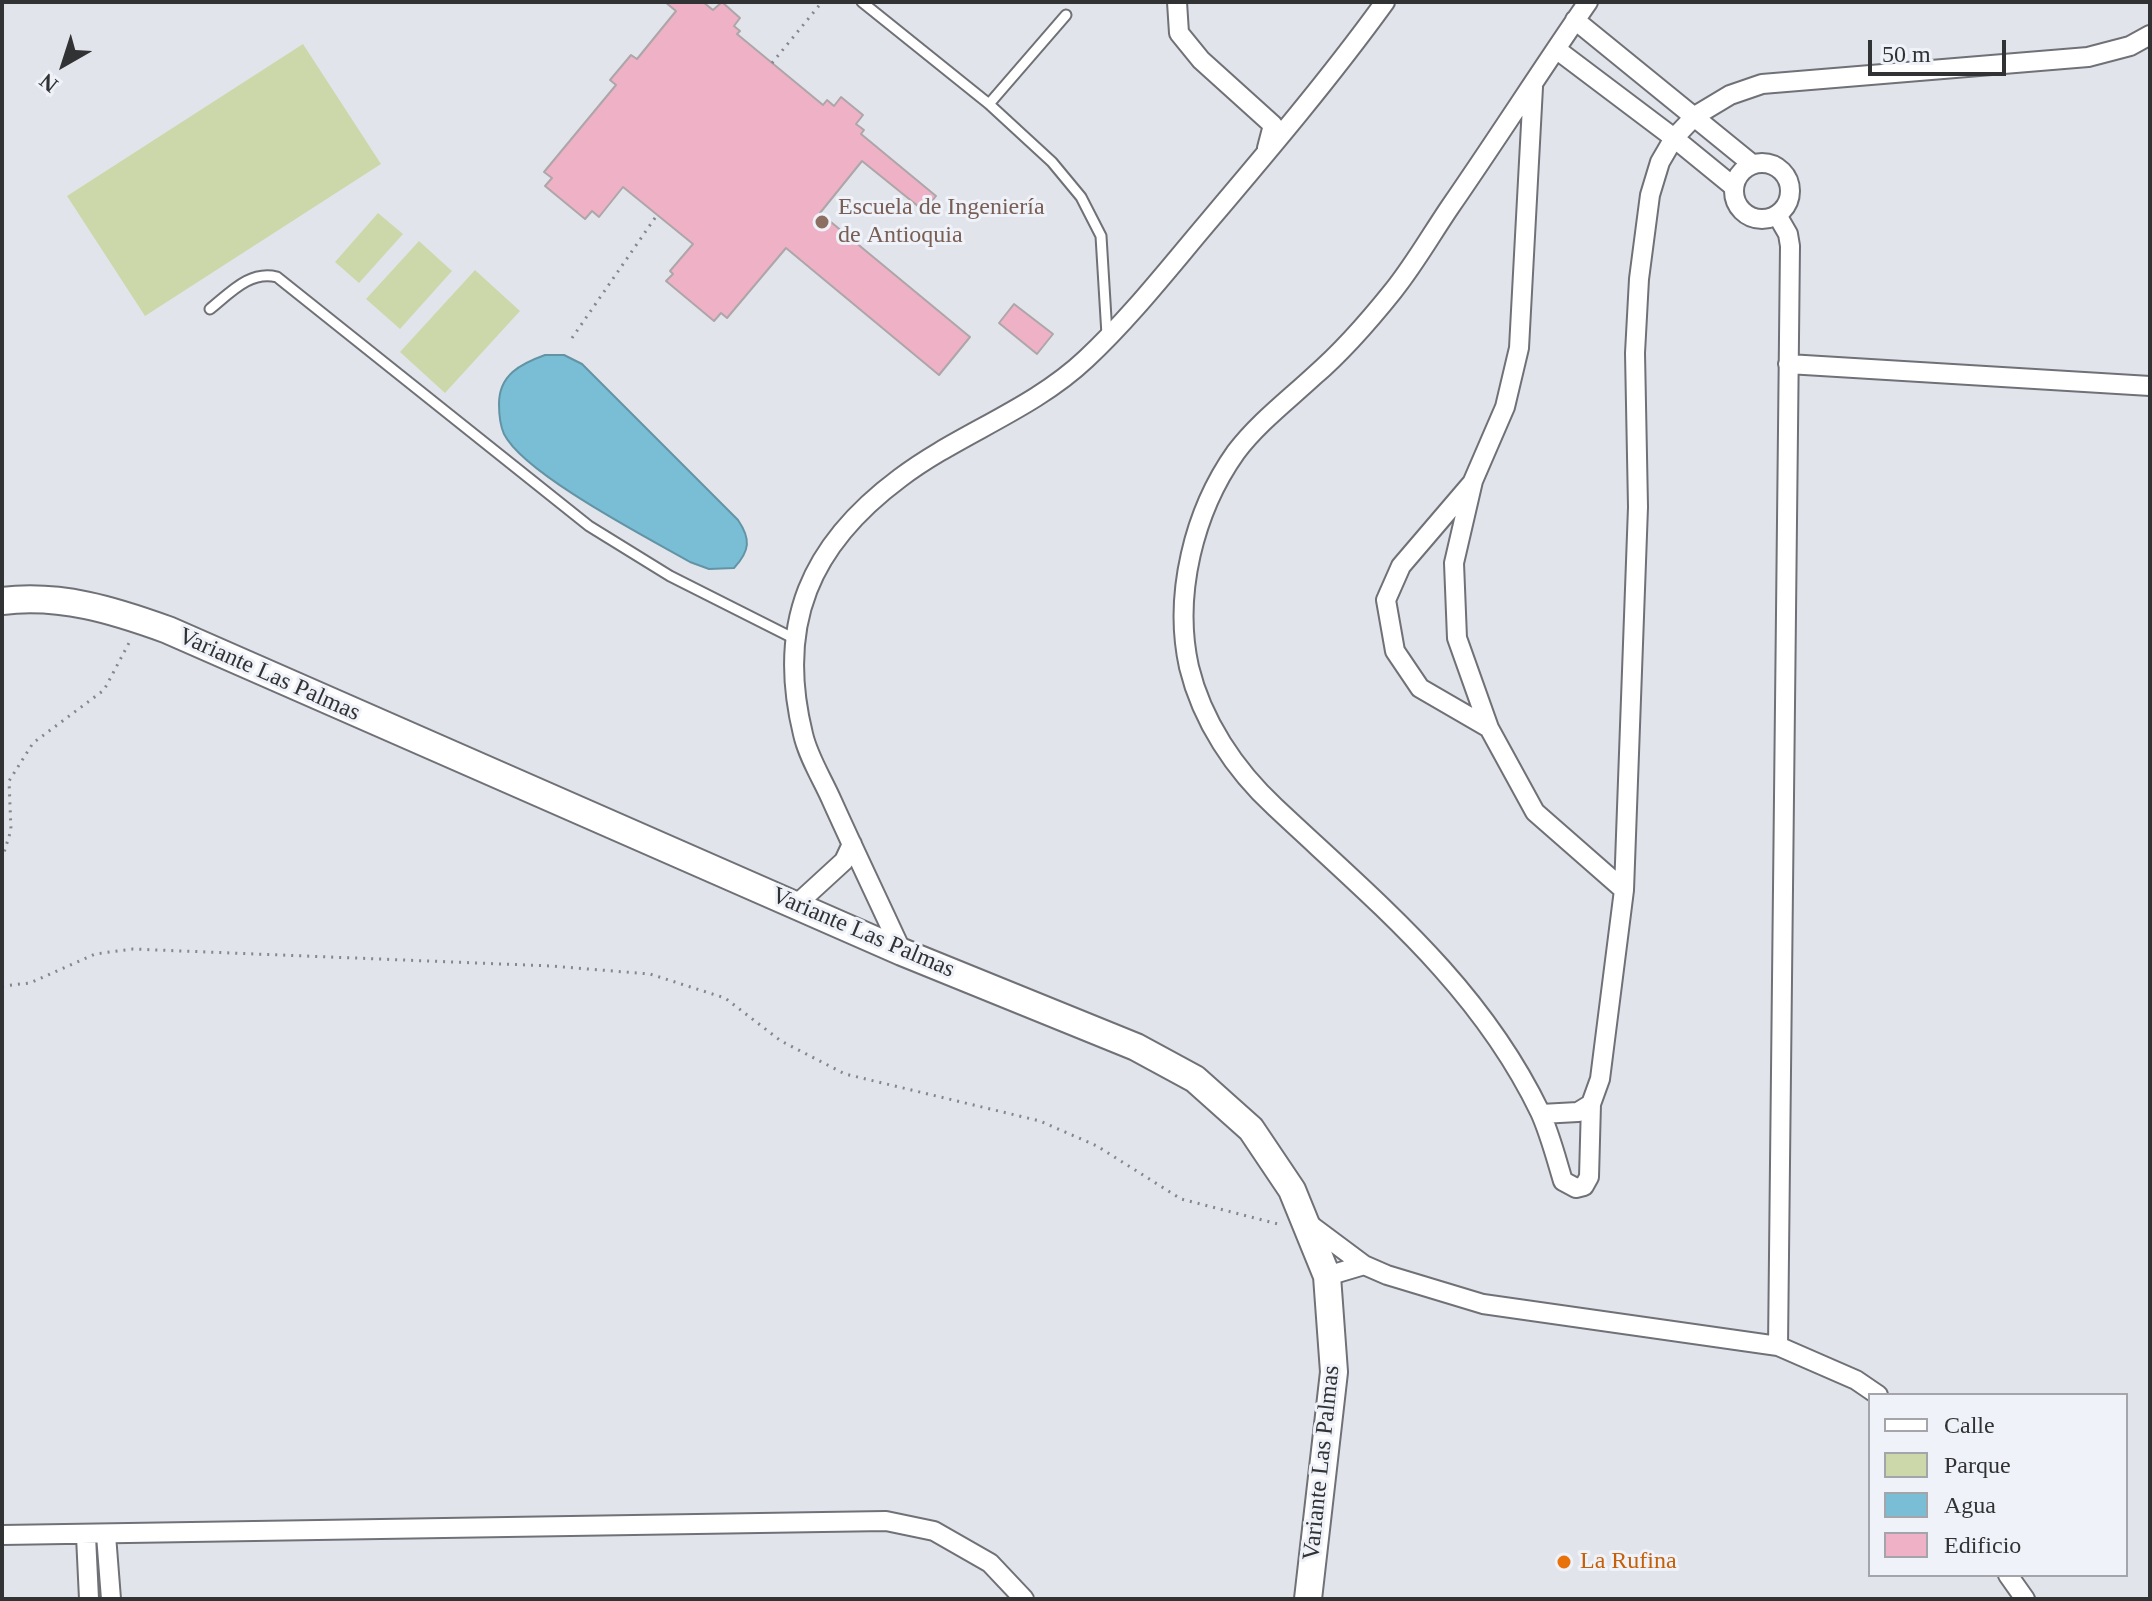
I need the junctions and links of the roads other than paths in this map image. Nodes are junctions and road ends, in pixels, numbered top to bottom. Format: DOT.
graph roads {
  1 [pos="862,2"];
  2 [pos="1177,2"];
  3 [pos="1385,2"];
  4 [pos="1588,2"];
  5 [pos="1066,15"];
  6 [pos="1575,20"];
  7 [pos="2150,35"];
  8 [pos="1556,49"];
  9 [pos="1533,87"];
  10 [pos="989,104"];
  11 [pos="1695,116"];
  12 [pos="1674,138"];
  13 [pos="1265,154"];
  14 [pos="1752,164"];
  15 [pos="1734,187"];
  16 [pos="1777,215"];
  17 [pos="210,309"];
  18 [pos="1107,337"];
  19 [pos="1788,364"];
  20 [pos="2150,386"];
  21 [pos="1473,481"];
  22 [pos="2,601"];
  23 [pos="793,638"];
  24 [pos="1489,728"];
  25 [pos="852,844"];
  26 [pos="1624,890"];
  27 [pos="796,905"];
  28 [pos="902,952"];
  29 [pos="1591,1104"];
  30 [pos="1541,1114"];
  31 [pos="1307,1226"];
  32 [pos="1364,1265"];
  33 [pos="1327,1276"];
  34 [pos="1778,1346"];
  35 [pos="1875,1393"];
  36 [pos="2,1535"];
  37 [pos="106,1535"];
  38 [pos="86,1536"];
  39 [pos="2009,1577"];
  40 [pos="89,1598"];
  41 [pos="111,1598"];
  42 [pos="1024,1599"];
  43 [pos="1308,1599"];
  44 [pos="2025,1599"];
  1 -- 10 [label="lane"];
  2 -- 13 [label="street"];
  3 -- 13 [label="street"];
  4 -- 6 [label="street"];
  5 -- 10 [label="lane"];
  6 -- 8 [label="street"];
  6 -- 11 [label="street"];
  7 -- 11 [label="street"];
  8 -- 9 [label="street"];
  8 -- 12 [label="street"];
  9 -- 21 [label="street"];
  9 -- 30 [label="street"];
  10 -- 18 [label="lane"];
  11 -- 12 [label="street"];
  11 -- 14 [label="street"];
  12 -- 15 [label="street"];
  12 -- 26 [label="street"];
  13 -- 18 [label="street"];
  14 -- 15 [label="street"];
  14 -- 16 [label="street"];
  15 -- 16 [label="street"];
  16 -- 19 [label="street"];
  17 -- 23 [label="lane"];
  18 -- 23 [label="street"];
  19 -- 20 [label="street"];
  19 -- 34 [label="street"];
  21 -- 24 [label="street"];
  21 -- 24 [label="street"];
  22 -- 27 [label="main road, Variante Las Palmas"];
  23 -- 25 [label="street"];
  24 -- 26 [label="street"];
  25 -- 27 [label="street"];
  25 -- 28 [label="street"];
  26 -- 29 [label="street"];
  27 -- 28 [label="main road, Variante Las Palmas"];
  28 -- 31 [label="main road, Variante Las Palmas"];
  29 -- 30 [label="street"];
  29 -- 30 [label="street"];
  31 -- 32 [label="street"];
  31 -- 33 [label="main road, Variante Las Palmas"];
  32 -- 33 [label="street"];
  32 -- 34 [label="street"];
  33 -- 43 [label="main road, Variante Las Palmas"];
  34 -- 35 [label="street"];
  36 -- 38 [label="street"];
  37 -- 38 [label="street"];
  37 -- 41 [label="street"];
  37 -- 42 [label="street"];
  38 -- 40 [label="street"];
  39 -- 44 [label="street"];
}
